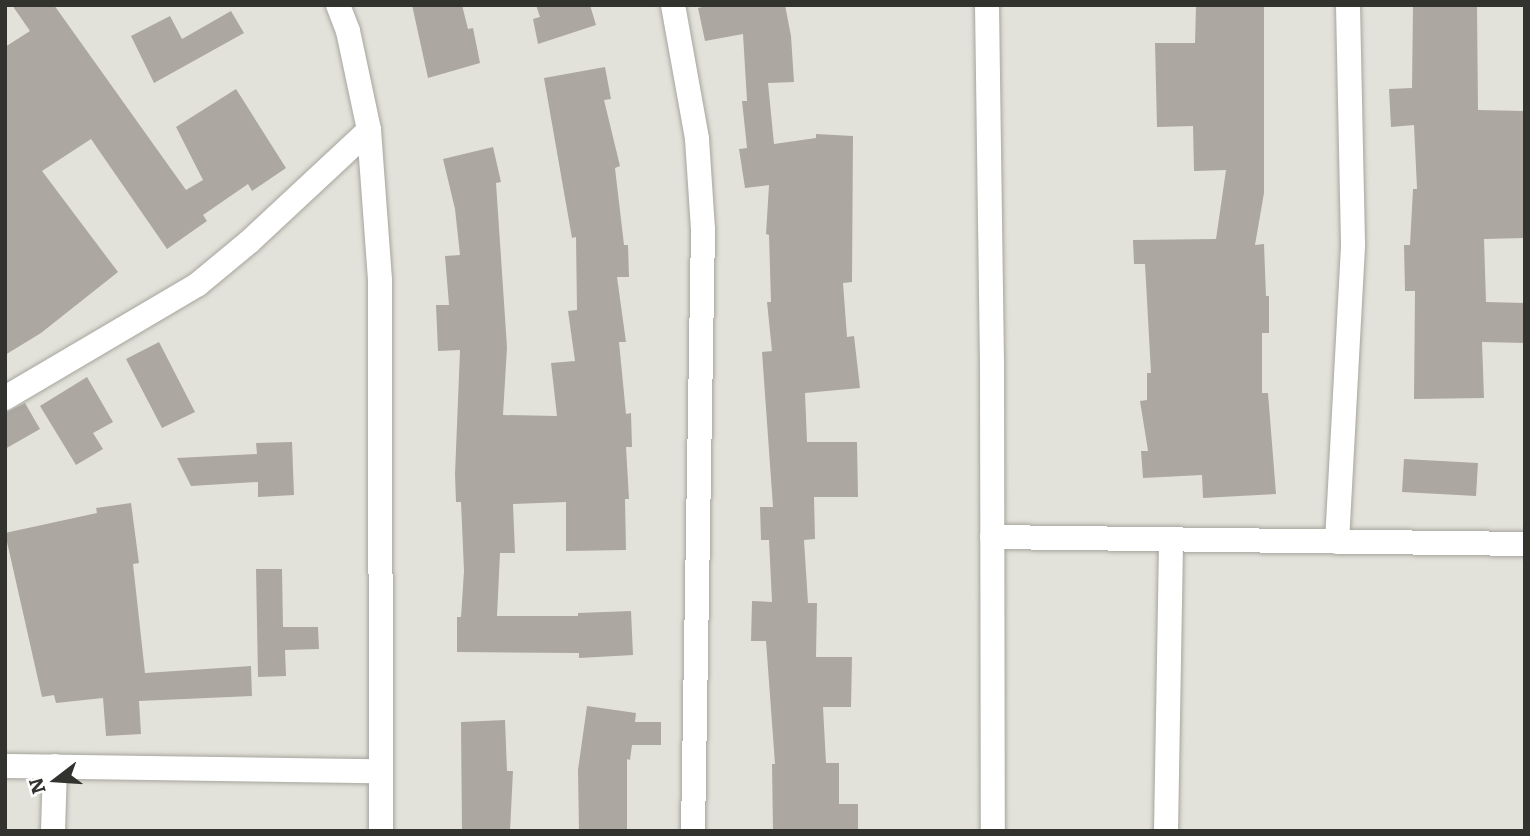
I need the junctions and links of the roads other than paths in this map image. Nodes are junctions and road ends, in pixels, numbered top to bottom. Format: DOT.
graph roads {
  1 [pos="338,5"];
  2 [pos="673,5"];
  3 [pos="987,5"];
  4 [pos="1348,5"];
  5 [pos="369,130"];
  6 [pos="5,398"];
  7 [pos="992,537"];
  8 [pos="1171,539"];
  9 [pos="1337,542"];
  10 [pos="1525,544"];
  11 [pos="5,766"];
  12 [pos="55,766"];
  13 [pos="380,771"];
  14 [pos="53,831"];
  15 [pos="381,831"];
  16 [pos="694,831"];
  17 [pos="993,831"];
  18 [pos="1166,831"];
  1 -- 5 [label="street"];
  2 -- 16 [label="street"];
  3 -- 7 [label="street"];
  4 -- 9 [label="street"];
  5 -- 6 [label="street"];
  5 -- 13 [label="street"];
  7 -- 8 [label="street"];
  7 -- 17 [label="street"];
  8 -- 9 [label="street"];
  8 -- 18 [label="street"];
  9 -- 10 [label="street"];
  11 -- 12 [label="street"];
  12 -- 13 [label="street"];
  12 -- 14 [label="street"];
  13 -- 15 [label="street"];
}
